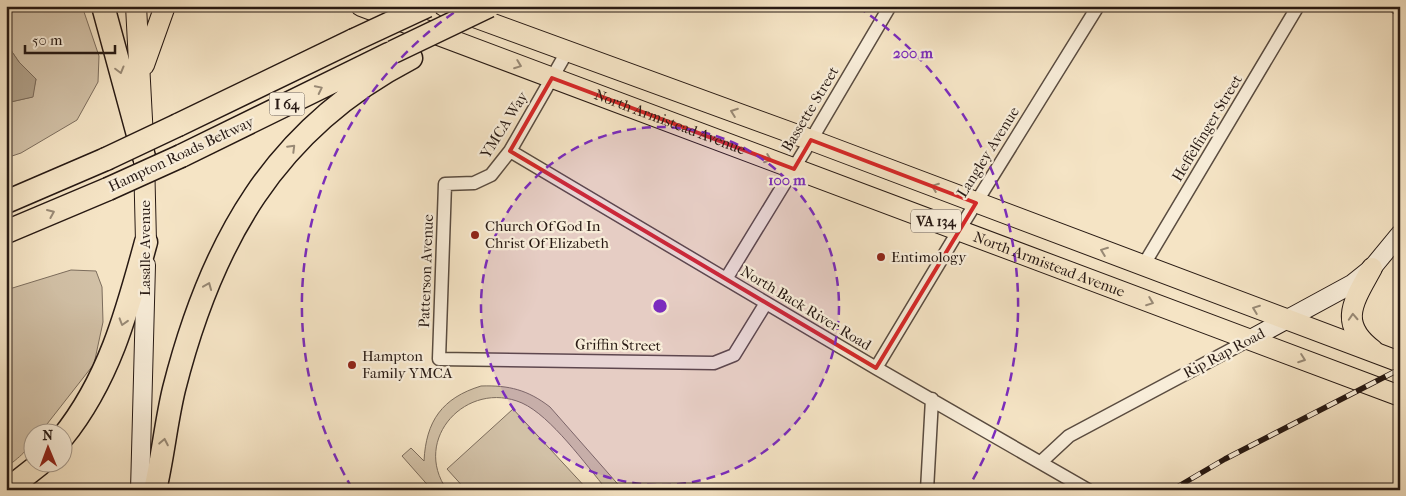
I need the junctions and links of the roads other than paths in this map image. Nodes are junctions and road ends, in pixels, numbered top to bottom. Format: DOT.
graph roads {
  1 [pos="103,6"];
  2 [pos="136,6"];
  3 [pos="165,6"];
  4 [pos="360,6"];
  5 [pos="427,6"];
  6 [pos="490,6"];
  7 [pos="890,6"];
  8 [pos="1098,6"];
  9 [pos="1298,6"];
  10 [pos="1395,6"];
  11 [pos="1400,9"];
  12 [pos="452,13"];
  13 [pos="568,50"];
  14 [pos="402,55"];
  15 [pos="141,76"];
  16 [pos="552,78"];
  17 [pos="811,140"];
  18 [pos="510,151"];
  19 [pos="105,152"];
  20 [pos="144,157"];
  21 [pos="794,168"];
  22 [pos="445,184"];
  23 [pos="6,187"];
  24 [pos="6,202"];
  25 [pos="976,203"];
  26 [pos="959,230"];
  27 [pos="6,232"];
  28 [pos="1400,234"];
  29 [pos="146,242"];
  30 [pos="1143,266"];
  31 [pos="1372,268"];
  32 [pos="726,279"];
  33 [pos="766,303"];
  34 [pos="1286,320"];
  35 [pos="1249,340"];
  36 [pos="1379,355"];
  37 [pos="439,360"];
  38 [pos="1400,362"];
  39 [pos="876,368"];
  40 [pos="1400,396"];
  41 [pos="932,399"];
  42 [pos="72,424"];
  43 [pos="1041,462"];
  44 [pos="27,474"];
  45 [pos="7,490"];
  46 [pos="140,490"];
  47 [pos="156,490"];
  48 [pos="927,490"];
  49 [pos="1088,490"];
  1 -- 20 [label="highway, one-way"];
  2 -- 15 [label="main road, Lasalle Avenue"];
  3 -- 15 [label="main road"];
  4 -- 16 [label="main road, North Armistead Avenue / VA 134, one-way"];
  5 -- 19 [label="highway, Hampton Roads Beltway / I 64, bridge"];
  6 -- 12 [label="highway, Hampton Roads Beltway / I 64, bridge"];
  7 -- 17 [label="street, Bassette Street"];
  8 -- 25 [label="street, Langley Avenue"];
  9 -- 30 [label="street, Heffelfinger Street"];
  10 -- 11 [label="street"];
  12 -- 13 [label="main road, North Armistead Avenue / VA 134"];
  12 -- 14 [label="highway, Hampton Roads Beltway / I 64, bridge"];
  13 -- 16 [label="street, YMCA Way"];
  17 -- 13 [label="main road, North Armistead Avenue / VA 134, one-way"];
  27 -- 14 [label="highway, Hampton Roads Beltway / I 64, one-way, bridge"];
  47 -- 14 [label="highway, one-way"];
  15 -- 20 [label="main road, Lasalle Avenue"];
  16 -- 18 [label="street, YMCA Way"];
  16 -- 21 [label="main road, North Armistead Avenue / VA 134, one-way"];
  17 -- 21 [label="street, Bassette Street"];
  25 -- 17 [label="main road, North Armistead Avenue / VA 134, one-way"];
  18 -- 22 [label="street, YMCA Way"];
  18 -- 32 [label="street, North Back River Road"];
  19 -- 23 [label="highway"];
  19 -- 24 [label="highway, Hampton Roads Beltway / I 64"];
  20 -- 29 [label="main road, Lasalle Avenue"];
  21 -- 26 [label="main road, North Armistead Avenue / VA 134"];
  21 -- 32 [label="street, Bassette Street"];
  22 -- 37 [label="street, Patterson Avenue"];
  25 -- 26 [label="street, Langley Avenue"];
  30 -- 25 [label="main road, North Armistead Avenue / VA 134, one-way"];
  26 -- 35 [label="main road, North Armistead Avenue / VA 134, one-way"];
  26 -- 39 [label="street, Langley Avenue"];
  28 -- 31 [label="main road, Rip Rap Road"];
  29 -- 42 [label="highway, one-way"];
  29 -- 46 [label="main road, Lasalle Avenue"];
  34 -- 30 [label="main road, North Armistead Avenue / VA 134, one-way"];
  31 -- 34 [label="main road, Rip Rap Road"];
  36 -- 31 [label="main road, one-way"];
  32 -- 33 [label="street, North Back River Road"];
  33 -- 37 [label="street, Griffin Street"];
  33 -- 39 [label="street, North Back River Road"];
  34 -- 35 [label="main road, Rip Rap Road"];
  34 -- 36 [label="main road, North Armistead Avenue / VA 134"];
  35 -- 40 [label="main road, North Armistead Avenue / VA 134, one-way"];
  35 -- 43 [label="street, Rip Rap Road"];
  36 -- 38 [label="main road, North Armistead Avenue / VA 134"];
  39 -- 41 [label="street, North Back River Road"];
  41 -- 43 [label="street, North Back River Road"];
  41 -- 48 [label="street"];
  43 -- 49 [label="street, North Back River Road"];
  44 -- 45 [label="highway"];
}
